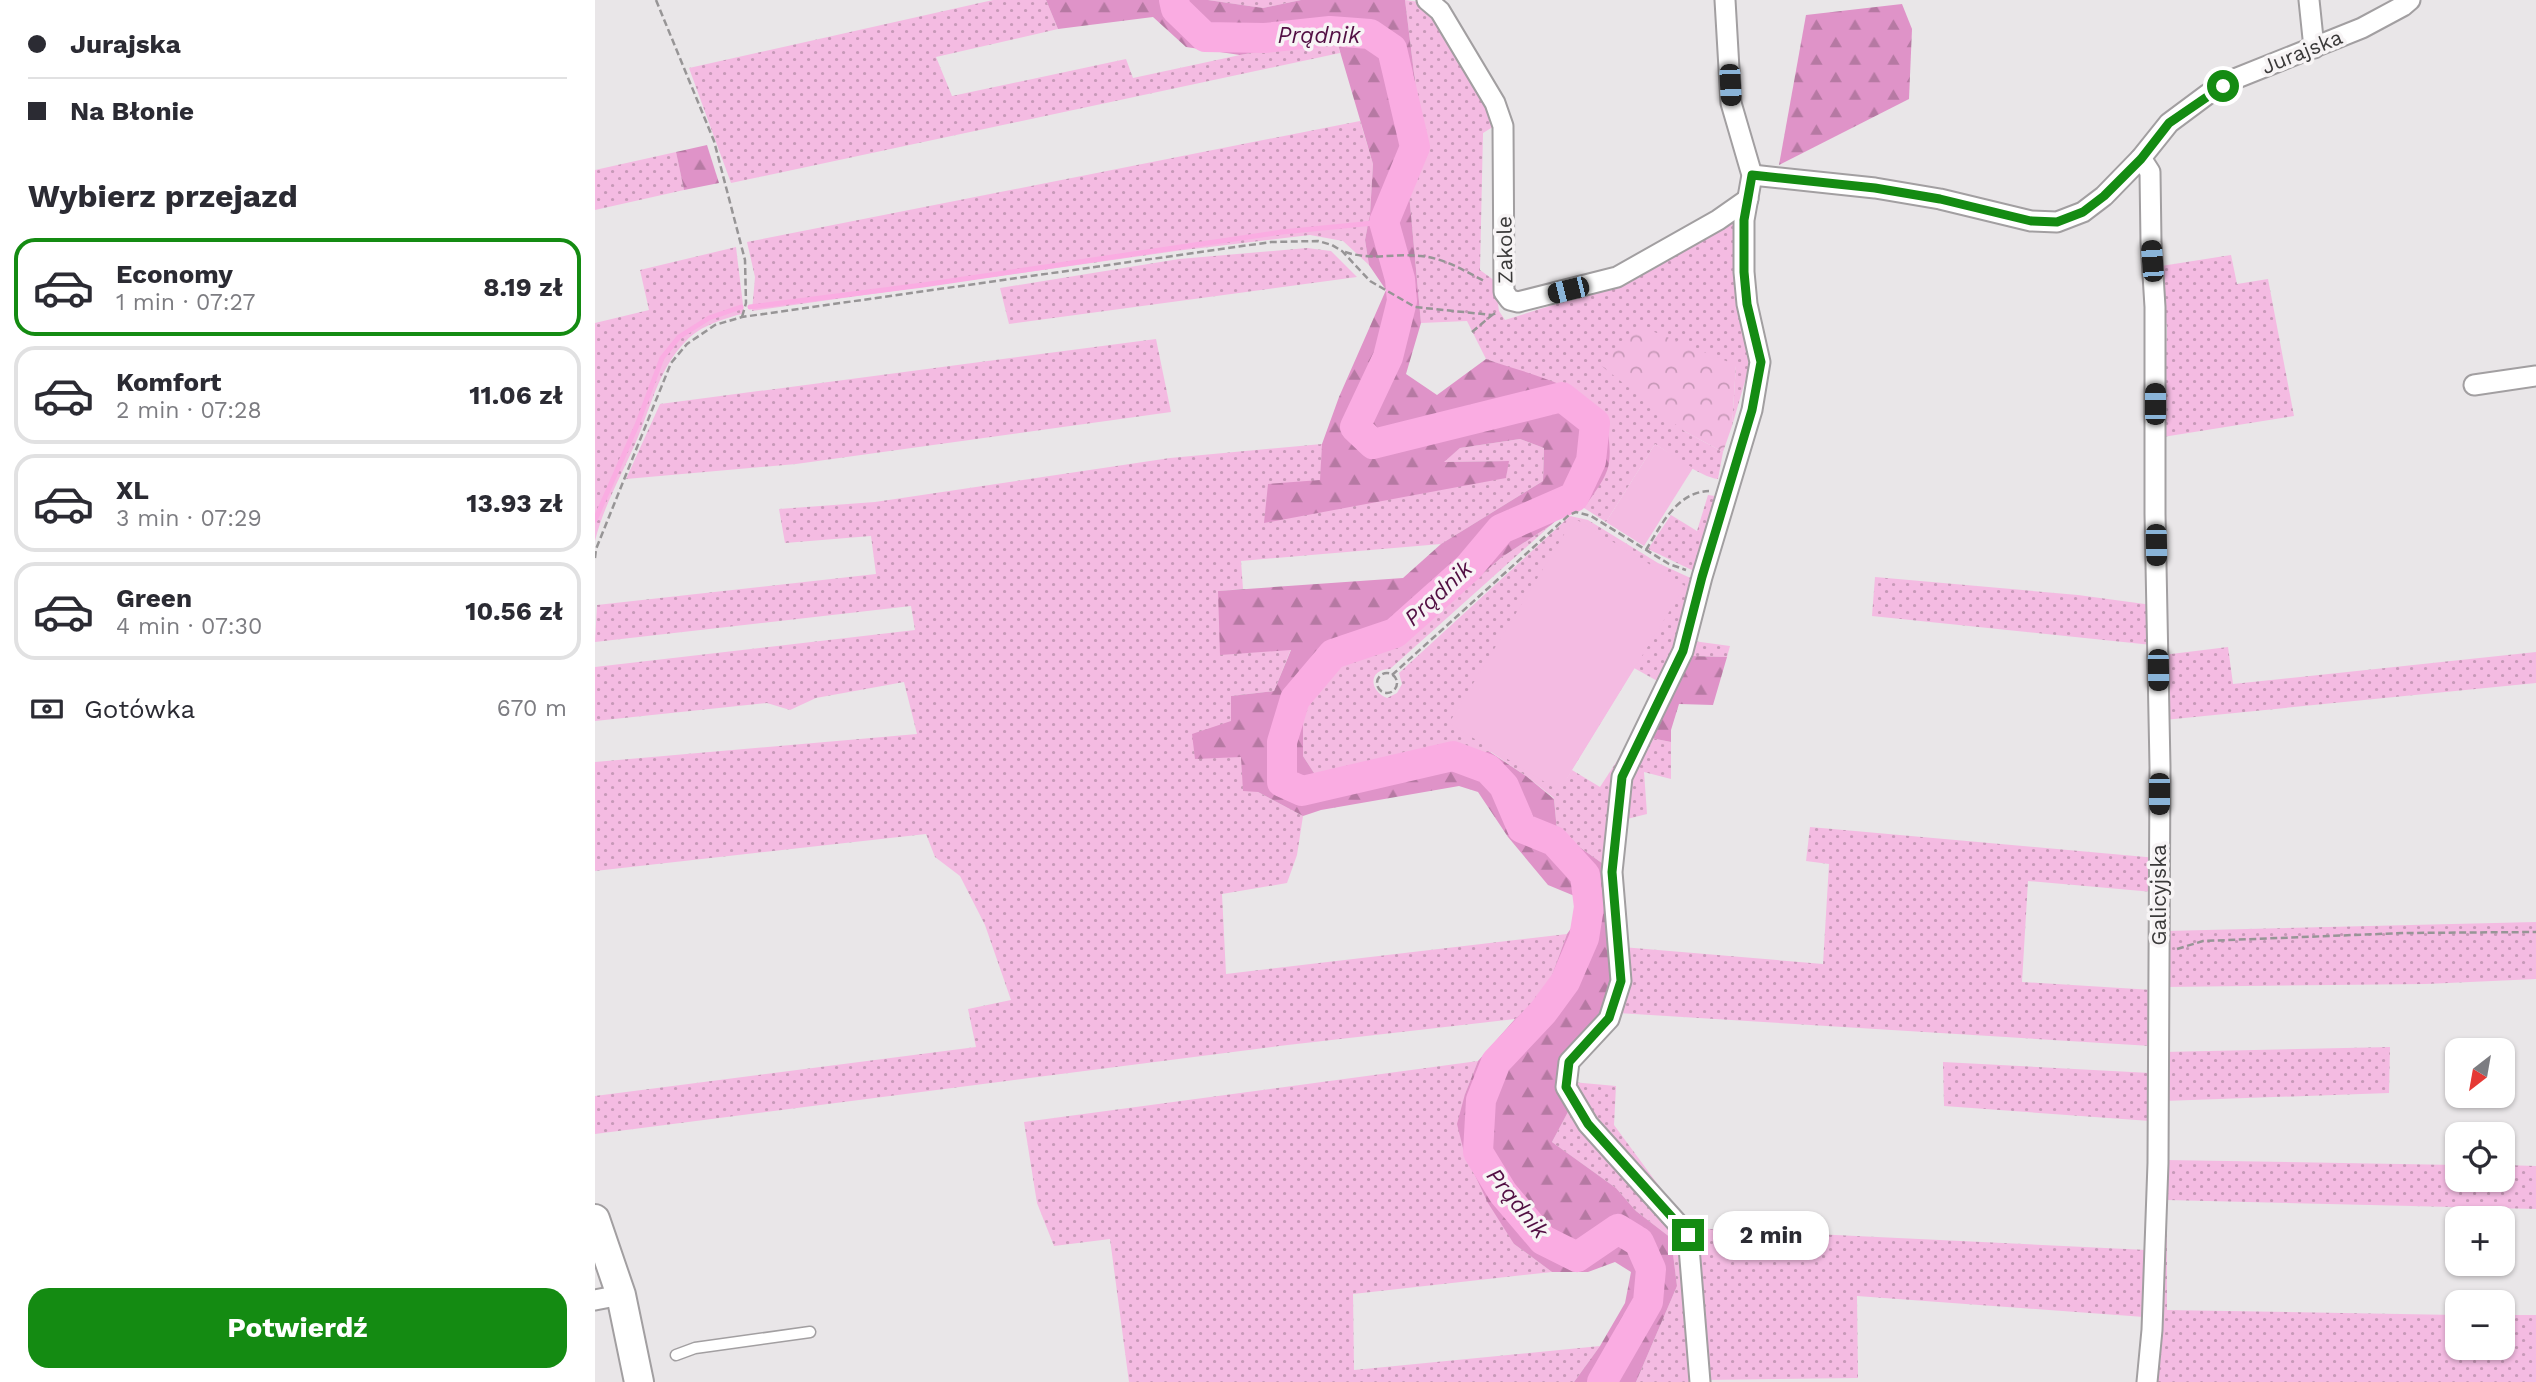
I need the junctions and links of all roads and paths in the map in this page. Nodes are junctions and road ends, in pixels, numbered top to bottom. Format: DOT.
graph roads {
  1 [pos="656,0"];
  2 [pos="1427,0"];
  3 [pos="1725,0"];
  4 [pos="2309,0"];
  5 [pos="2410,0"];
  6 [pos="2314,48"];
  7 [pos="2141,159"];
  8 [pos="1752,175"];
  9 [pos="1748,199"];
  10 [pos="1342,251"];
  11 [pos="1507,296"];
  12 [pos="1492,315"];
  13 [pos="742,317"];
  14 [pos="1472,332"];
  15 [pos="2536,376"];
  16 [pos="2474,385"];
  17 [pos="1728,491"];
  18 [pos="1646,550"];
  19 [pos="595,558"];
  20 [pos="1702,577"];
  21 [pos="1392,675"];
  22 [pos="2536,932"];
  23 [pos="2159,954"];
  24 [pos="595,1219"];
  25 [pos="608,1297"];
  26 [pos="810,1332"];
  27 [pos="676,1355"];
  28 [pos="639,1382"];
  29 [pos="1700,1382"];
  30 [pos="2147,1382"];
  1 -- 13 [label="path"];
  2 -- 11 [label="street, Zakole"];
  3 -- 8 [label="street"];
  4 -- 6 [label="street"];
  5 -- 6 [label="street, Jurajska"];
  6 -- 7 [label="street, Jurajska"];
  7 -- 8 [label="street, Jurajska"];
  7 -- 23 [label="street, Galicyjska"];
  8 -- 9 [label="street"];
  9 -- 11 [label="street, Zakole"];
  9 -- 17 [label="street"];
  10 -- 11 [label="path"];
  10 -- 12 [label="path"];
  10 -- 13 [label="path"];
  11 -- 12 [label="path"];
  12 -- 14 [label="path"];
  13 -- 19 [label="path"];
  15 -- 16 [label="street"];
  17 -- 18 [label="path"];
  17 -- 20 [label="street"];
  18 -- 20 [label="path"];
  18 -- 21 [label="path"];
  20 -- 29 [label="street"];
  21 -- 21 [label="path"];
  22 -- 23 [label="path"];
  23 -- 30 [label="street, Galicyjska"];
  24 -- 25 [label="main road"];
  25 -- 28 [label="main road"];
  26 -- 27 [label="lane"];
}
